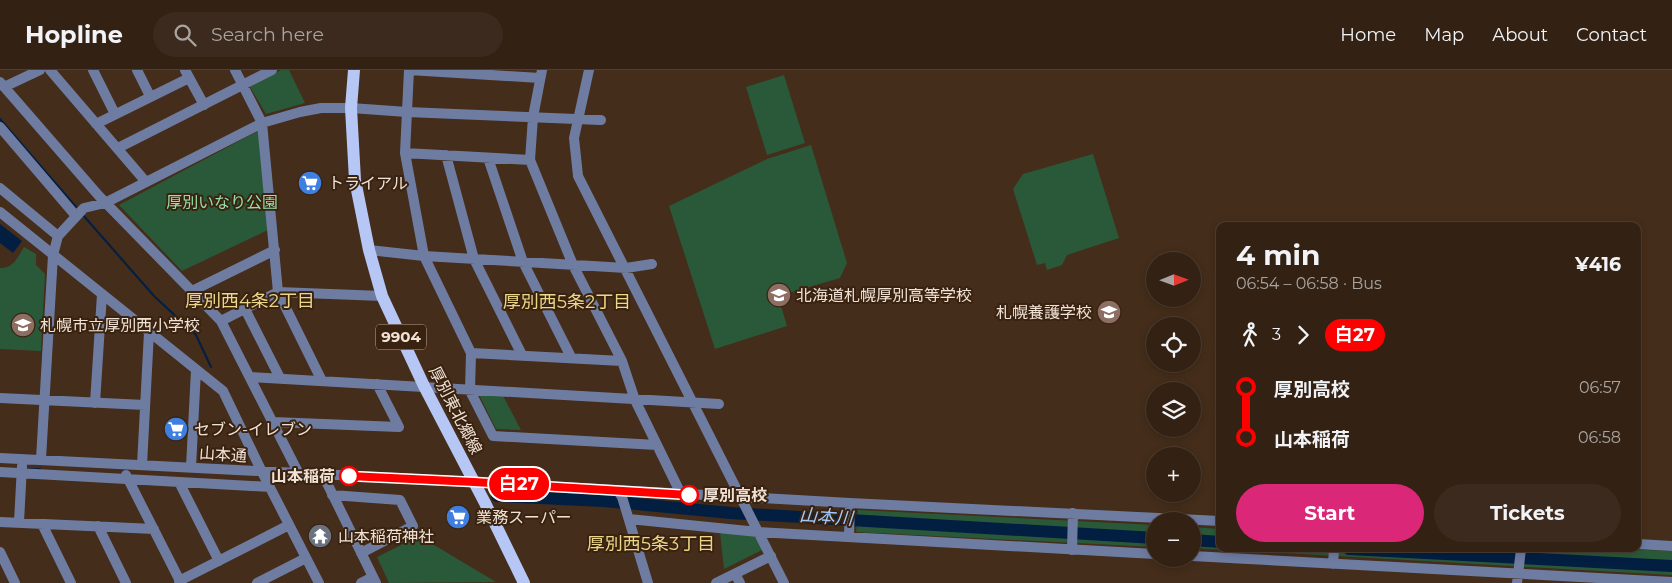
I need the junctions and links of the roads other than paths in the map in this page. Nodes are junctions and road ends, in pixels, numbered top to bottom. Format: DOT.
graph roads {
  1 [pos="40,70"];
  2 [pos="50,70"];
  3 [pos="93,70"];
  4 [pos="137,70"];
  5 [pos="235,70"];
  6 [pos="272,70"];
  7 [pos="354,70"];
  8 [pos="409,70"];
  9 [pos="589,70"];
  10 [pos="453,72"];
  11 [pos="497,73"];
  12 [pos="187,74"];
  13 [pos="541,74"];
  14 [pos="2,84"];
  15 [pos="243,85"];
  16 [pos="150,96"];
  17 [pos="204,105"];
  18 [pos="351,108"];
  19 [pos="406,112"];
  20 [pos="115,114"];
  21 [pos="533,117"];
  22 [pos="578,120"];
  23 [pos="601,120"];
  24 [pos="262,123"];
  25 [pos="96,124"];
  26 [pos="0,127"];
  27 [pos="118,148"];
  28 [pos="404,153"];
  29 [pos="446,156"];
  30 [pos="488,158"];
  31 [pos="530,160"];
  32 [pos="146,182"];
  33 [pos="0,188"];
  34 [pos="105,202"];
  35 [pos="0,212"];
  36 [pos="76,216"];
  37 [pos="58,236"];
  38 [pos="275,250"];
  39 [pos="368,250"];
  40 [pos="53,255"];
  41 [pos="424,256"];
  42 [pos="474,259"];
  43 [pos="524,262"];
  44 [pos="652,264"];
  45 [pos="573,265"];
  46 [pos="626,268"];
  47 [pos="192,291"];
  48 [pos="278,292"];
  49 [pos="102,294"];
  50 [pos="382,296"];
  51 [pos="245,309"];
  52 [pos="221,321"];
  53 [pos="149,332"];
  54 [pos="471,353"];
  55 [pos="522,355"];
  56 [pos="571,357"];
  57 [pos="622,361"];
  58 [pos="196,370"];
  59 [pos="250,377"];
  60 [pos="280,378"];
  61 [pos="322,381"];
  62 [pos="377,384"];
  63 [pos="424,386"];
  64 [pos="470,390"];
  65 [pos="0,398"];
  66 [pos="45,400"];
  67 [pos="635,400"];
  68 [pos="95,403"];
  69 [pos="694,403"];
  70 [pos="719,404"];
  71 [pos="145,405"];
  72 [pos="273,422"];
  73 [pos="656,445"];
  74 [pos="0,458"];
  75 [pos="22,458"];
  76 [pos="41,460"];
  77 [pos="142,464"];
  78 [pos="191,467"];
  79 [pos="0,472"];
  80 [pos="22,472"];
  81 [pos="125,472"];
  82 [pos="299,474"];
  83 [pos="266,480"];
  84 [pos="179,482"];
  85 [pos="474,482"];
  86 [pos="328,485"];
  87 [pos="620,494"];
  88 [pos="681,494"];
  89 [pos="742,498"];
  90 [pos="850,504"];
  91 [pos="1073,513"];
  92 [pos="627,515"];
  93 [pos="1216,521"];
  94 [pos="0,522"];
  95 [pos="19,522"];
  96 [pos="42,524"];
  97 [pos="289,525"];
  98 [pos="98,526"];
  99 [pos="154,529"];
  100 [pos="757,530"];
  101 [pos="849,534"];
  102 [pos="1641,544"];
  103 [pos="1672,546"];
  104 [pos="1072,547"];
  105 [pos="0,552"];
  106 [pos="361,552"];
  107 [pos="1521,552"];
  108 [pos="1146,553"];
  109 [pos="771,556"];
  110 [pos="1201,556"];
  111 [pos="1334,557"];
  112 [pos="306,558"];
  113 [pos="219,561"];
  114 [pos="1518,576"];
  115 [pos="738,578"];
  116 [pos="374,580"];
  117 [pos="1577,580"];
  118 [pos="180,582"];
  119 [pos="1672,582"];
  120 [pos="16,583"];
  121 [pos="71,583"];
  122 [pos="126,583"];
  123 [pos="257,583"];
  124 [pos="319,583"];
  125 [pos="361,583"];
  126 [pos="524,583"];
  127 [pos="648,583"];
  128 [pos="716,583"];
  129 [pos="784,583"];
  1 -- 14 [label="street"];
  2 -- 25 [label="street"];
  3 -- 20 [label="street"];
  4 -- 16 [label="street"];
  5 -- 15 [label="street"];
  6 -- 15 [label="street"];
  7 -- 18 [label="main road, 厚別東北郷線 / 9904"];
  8 -- 10 [label="street"];
  8 -- 19 [label="street"];
  9 -- 22 [label="street"];
  10 -- 11 [label="street"];
  11 -- 13 [label="street"];
  12 -- 16 [label="street"];
  12 -- 17 [label="street"];
  13 -- 21 [label="street"];
  14 -- 34 [label="street"];
  15 -- 17 [label="street"];
  15 -- 24 [label="street"];
  16 -- 20 [label="street"];
  17 -- 27 [label="street"];
  18 -- 19 [label="street"];
  18 -- 24 [label="street"];
  18 -- 39 [label="main road, 厚別東北郷線 / 9904"];
  19 -- 21 [label="street"];
  19 -- 28 [label="street"];
  20 -- 25 [label="street"];
  21 -- 22 [label="street"];
  21 -- 31 [label="street"];
  22 -- 23 [label="street"];
  22 -- 46 [label="street"];
  24 -- 32 [label="street"];
  24 -- 38 [label="street"];
  25 -- 27 [label="street"];
  26 -- 36 [label="street"];
  27 -- 32 [label="street"];
  28 -- 29 [label="street"];
  28 -- 41 [label="street"];
  29 -- 30 [label="street"];
  29 -- 42 [label="street"];
  30 -- 31 [label="street"];
  30 -- 43 [label="street"];
  31 -- 45 [label="street"];
  32 -- 34 [label="street"];
  33 -- 37 [label="street"];
  34 -- 36 [label="street"];
  34 -- 47 [label="street"];
  35 -- 40 [label="street"];
  36 -- 37 [label="street"];
  37 -- 40 [label="street"];
  38 -- 47 [label="street"];
  38 -- 48 [label="street"];
  39 -- 41 [label="street"];
  39 -- 50 [label="main road, 厚別東北郷線 / 9904"];
  40 -- 49 [label="street"];
  40 -- 66 [label="street"];
  41 -- 42 [label="street"];
  41 -- 54 [label="street"];
  42 -- 43 [label="street"];
  42 -- 55 [label="street"];
  43 -- 45 [label="street"];
  43 -- 56 [label="street"];
  44 -- 46 [label="street"];
  45 -- 46 [label="street"];
  45 -- 57 [label="street"];
  46 -- 69 [label="street"];
  47 -- 52 [label="street"];
  48 -- 50 [label="street"];
  48 -- 51 [label="street"];
  48 -- 61 [label="street"];
  49 -- 53 [label="street"];
  49 -- 68 [label="street"];
  50 -- 63 [label="main road, 厚別東北郷線 / 9904"];
  51 -- 52 [label="street"];
  51 -- 60 [label="street"];
  52 -- 59 [label="street"];
  53 -- 58 [label="street"];
  53 -- 71 [label="street"];
  54 -- 55 [label="street"];
  54 -- 64 [label="street"];
  55 -- 56 [label="street"];
  56 -- 57 [label="street"];
  57 -- 67 [label="street"];
  58 -- 78 [label="street"];
  58 -- 83 [label="street"];
  59 -- 60 [label="street"];
  59 -- 72 [label="street"];
  60 -- 61 [label="street"];
  61 -- 62 [label="street"];
  62 -- 63 [label="street"];
  62 -- 72 [label="street"];
  63 -- 64 [label="street"];
  63 -- 85 [label="main road, 厚別東北郷線 / 9904"];
  64 -- 67 [label="street"];
  64 -- 73 [label="street"];
  65 -- 66 [label="street"];
  66 -- 68 [label="street"];
  66 -- 76 [label="street"];
  67 -- 69 [label="street"];
  67 -- 73 [label="street"];
  68 -- 71 [label="street"];
  69 -- 70 [label="street"];
  69 -- 89 [label="street"];
  71 -- 77 [label="street"];
  72 -- 82 [label="street"];
  73 -- 88 [label="street"];
  74 -- 75 [label="street, 山本通"];
  75 -- 76 [label="street, 山本通"];
  75 -- 80 [label="street"];
  76 -- 81 [label="street, 山本通"];
  77 -- 78 [label="street, 山本通"];
  77 -- 81 [label="street, 山本通"];
  78 -- 83 [label="street, 山本通"];
  79 -- 80 [label="street"];
  80 -- 81 [label="street"];
  80 -- 95 [label="street"];
  81 -- 84 [label="street"];
  81 -- 99 [label="street"];
  82 -- 83 [label="street, 山本通"];
  82 -- 86 [label="street, 山本通"];
  83 -- 84 [label="street"];
  83 -- 97 [label="street"];
  84 -- 113 [label="street"];
  85 -- 86 [label="street, 山本通"];
  85 -- 87 [label="street, 山本通"];
  85 -- 126 [label="main road, 厚別東北郷線 / 9904"];
  86 -- 106 [label="street"];
  86 -- 106 [label="street"];
  87 -- 88 [label="street, 山本通"];
  87 -- 92 [label="street"];
  88 -- 89 [label="street, 山本通"];
  89 -- 90 [label="street, 山本通"];
  89 -- 100 [label="street"];
  90 -- 91 [label="street, 山本通"];
  90 -- 101 [label="street"];
  91 -- 93 [label="street, 山本通"];
  91 -- 104 [label="street"];
  92 -- 100 [label="street"];
  92 -- 127 [label="street"];
  94 -- 95 [label="street"];
  95 -- 96 [label="street"];
  96 -- 98 [label="street"];
  96 -- 121 [label="street"];
  97 -- 112 [label="street"];
  97 -- 113 [label="street"];
  98 -- 99 [label="street"];
  98 -- 122 [label="street"];
  99 -- 118 [label="street"];
  100 -- 101 [label="street"];
  100 -- 109 [label="street"];
  101 -- 104 [label="street"];
  102 -- 103 [label="street"];
  104 -- 108 [label="street"];
  105 -- 120 [label="street"];
  106 -- 116 [label="street"];
  107 -- 114 [label="street"];
  109 -- 115 [label="street"];
  109 -- 129 [label="street"];
  110 -- 111 [label="street"];
  111 -- 114 [label="street"];
  112 -- 123 [label="street"];
  112 -- 124 [label="street"];
  113 -- 118 [label="street"];
  114 -- 117 [label="street"];
  115 -- 128 [label="street"];
  116 -- 125 [label="street"];
  117 -- 119 [label="street"];
}
